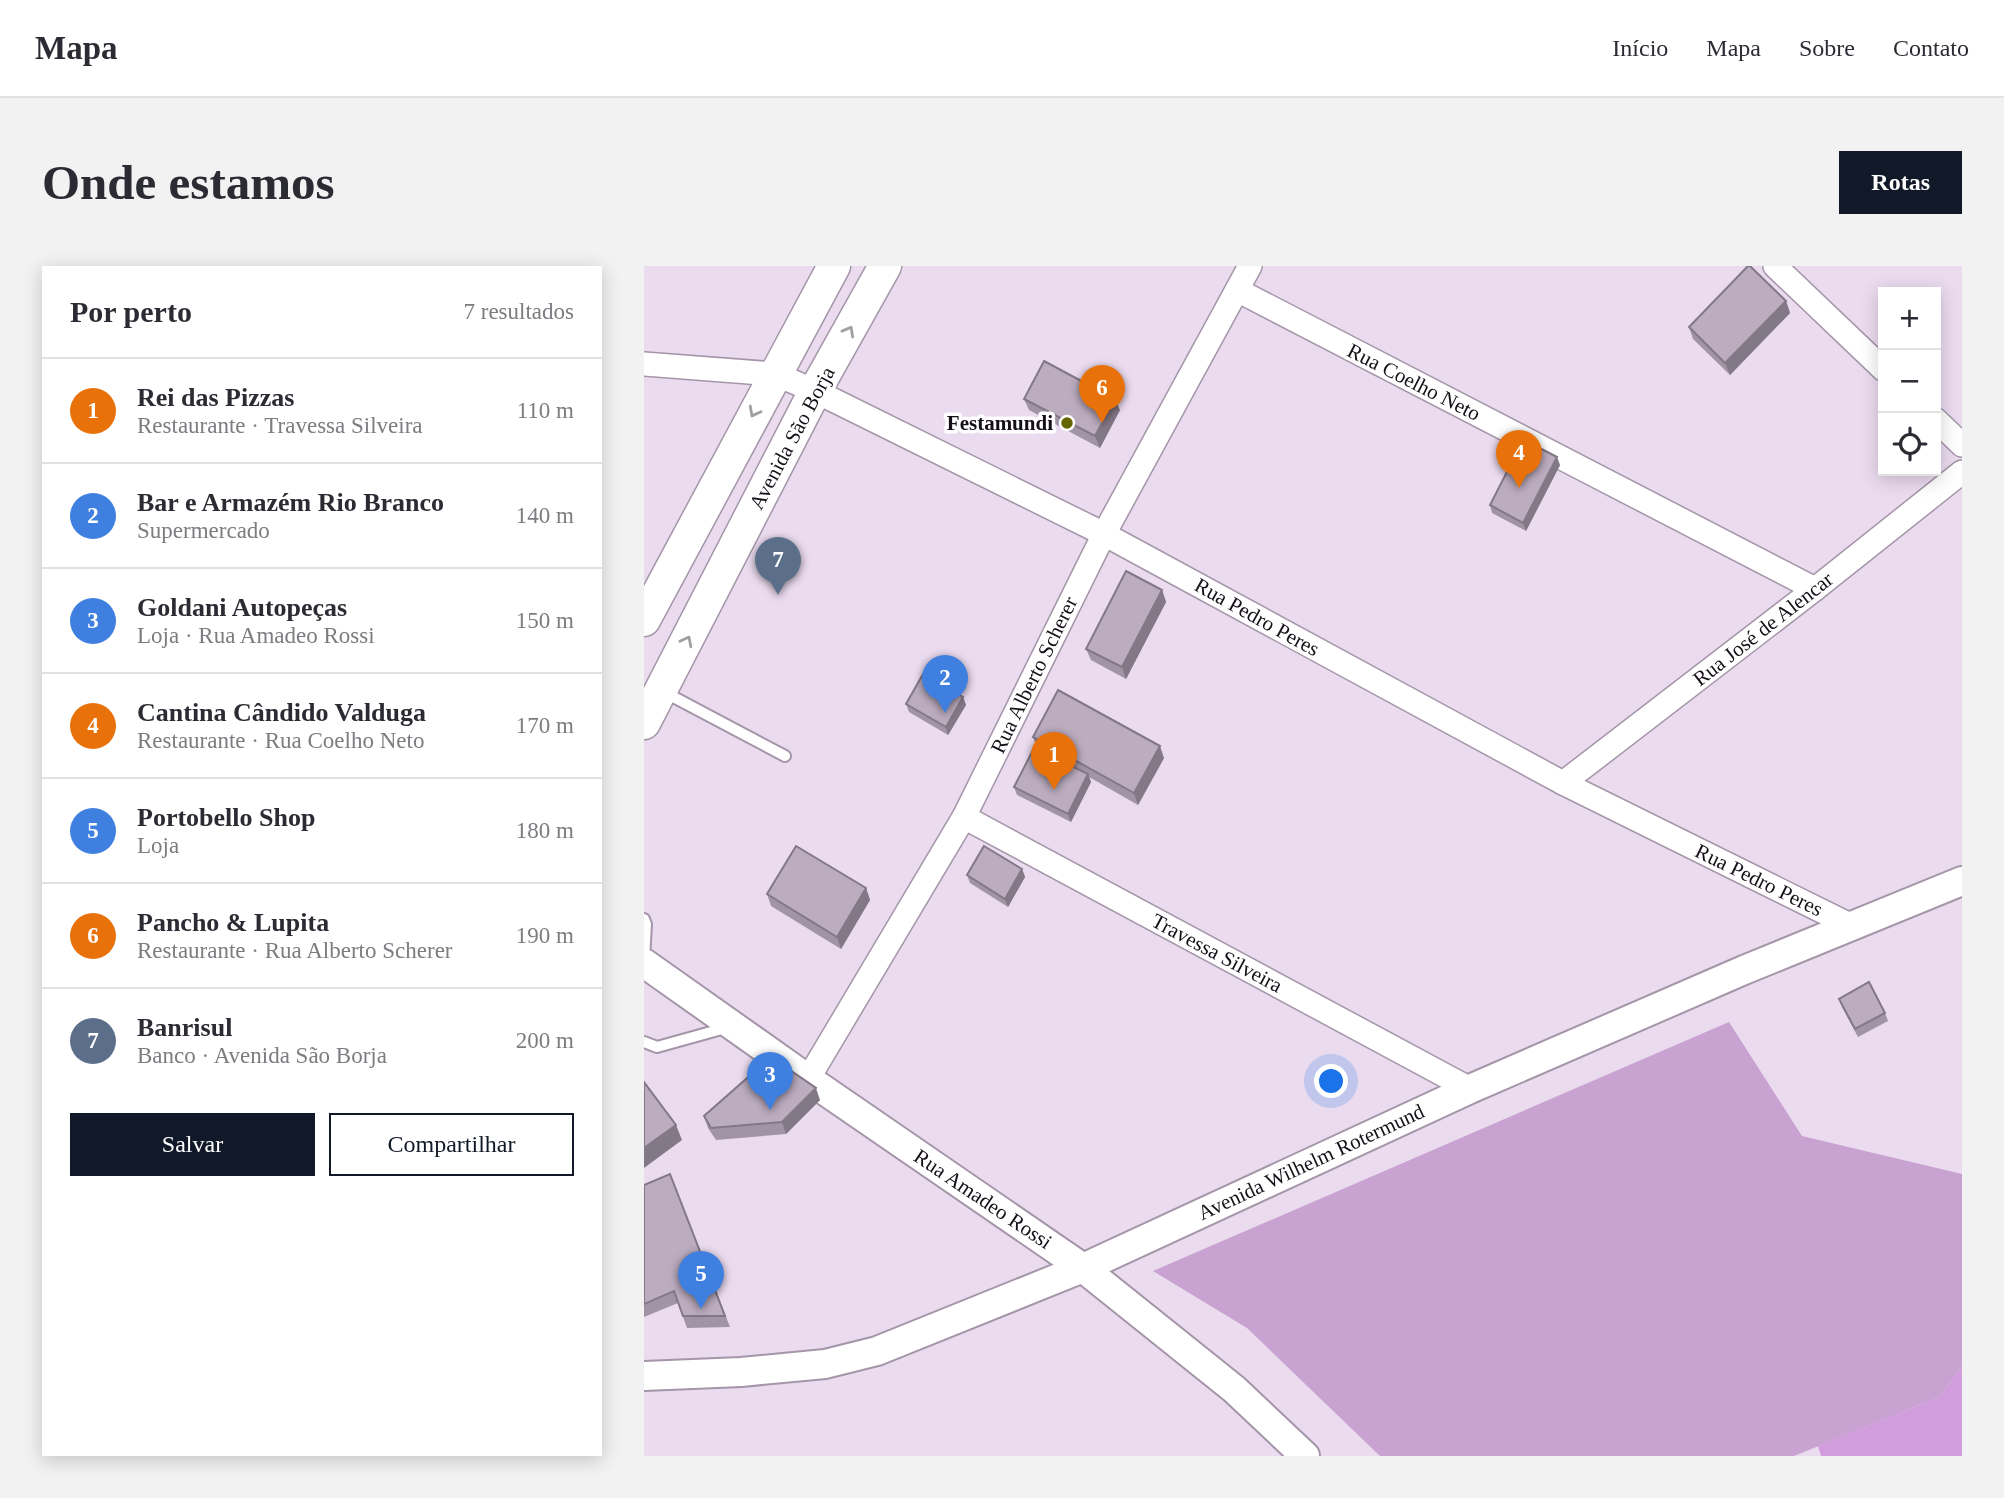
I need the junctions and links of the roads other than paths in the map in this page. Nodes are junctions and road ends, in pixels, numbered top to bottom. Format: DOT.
graph roads {
  1 [pos="834,266"];
  2 [pos="885,266"];
  3 [pos="1250,266"];
  4 [pos="1775,266"];
  5 [pos="1237,290"];
  6 [pos="644,364"];
  7 [pos="1878,364"];
  8 [pos="775,374"];
  9 [pos="815,391"];
  10 [pos="1941,425"];
  11 [pos="1962,445"];
  12 [pos="1962,472"];
  13 [pos="1104,534"];
  14 [pos="1815,589"];
  15 [pos="644,620"];
  16 [pos="661,690"];
  17 [pos="644,723"];
  18 [pos="785,755"];
  19 [pos="1563,783"];
  20 [pos="964,817"];
  21 [pos="1962,881"];
  22 [pos="644,919"];
  23 [pos="1852,926"];
  24 [pos="644,963"];
  25 [pos="733,1026"];
  26 [pos="644,1042"];
  27 [pos="808,1079"];
  28 [pos="1470,1088"];
  29 [pos="1083,1268"];
  30 [pos="644,1376"];
  31 [pos="1306,1456"];
  1 -- 8 [label="main road"];
  9 -- 2 [label="main road, Avenida São Borja, one-way"];
  3 -- 5 [label="street, Rua Alberto Scherer"];
  4 -- 7 [label="street"];
  5 -- 13 [label="street, Rua Alberto Scherer"];
  5 -- 14 [label="street, Rua Coelho Neto"];
  6 -- 8 [label="street, Rua Pedro Peres"];
  8 -- 9 [label="street, Rua Pedro Peres"];
  8 -- 15 [label="main road, one-way"];
  9 -- 13 [label="street, Rua Pedro Peres"];
  16 -- 9 [label="main road, Avenida São Borja, one-way"];
  10 -- 11 [label="street"];
  12 -- 14 [label="street, Rua José de Alencar"];
  13 -- 19 [label="street, Rua Pedro Peres"];
  13 -- 20 [label="street, Rua Alberto Scherer"];
  14 -- 19 [label="street, Rua José de Alencar"];
  16 -- 17 [label="main road, Avenida São Borja"];
  16 -- 18 [label="lane"];
  19 -- 23 [label="street, Rua Pedro Peres"];
  20 -- 27 [label="street, Rua Alberto Scherer"];
  20 -- 28 [label="street, Travessa Silveira"];
  21 -- 23 [label="street, Avenida Wilhelm Rotermund"];
  22 -- 24 [label="lane"];
  23 -- 28 [label="street, Avenida Wilhelm Rotermund"];
  24 -- 25 [label="street, Rua Amadeo Rossi"];
  25 -- 26 [label="lane"];
  25 -- 27 [label="street, Rua Amadeo Rossi"];
  27 -- 29 [label="street, Rua Amadeo Rossi"];
  28 -- 29 [label="street, Avenida Wilhelm Rotermund"];
  29 -- 30 [label="street, Avenida Wilhelm Rotermund"];
  29 -- 31 [label="street, Rua Amadeo Rossi"];
}
